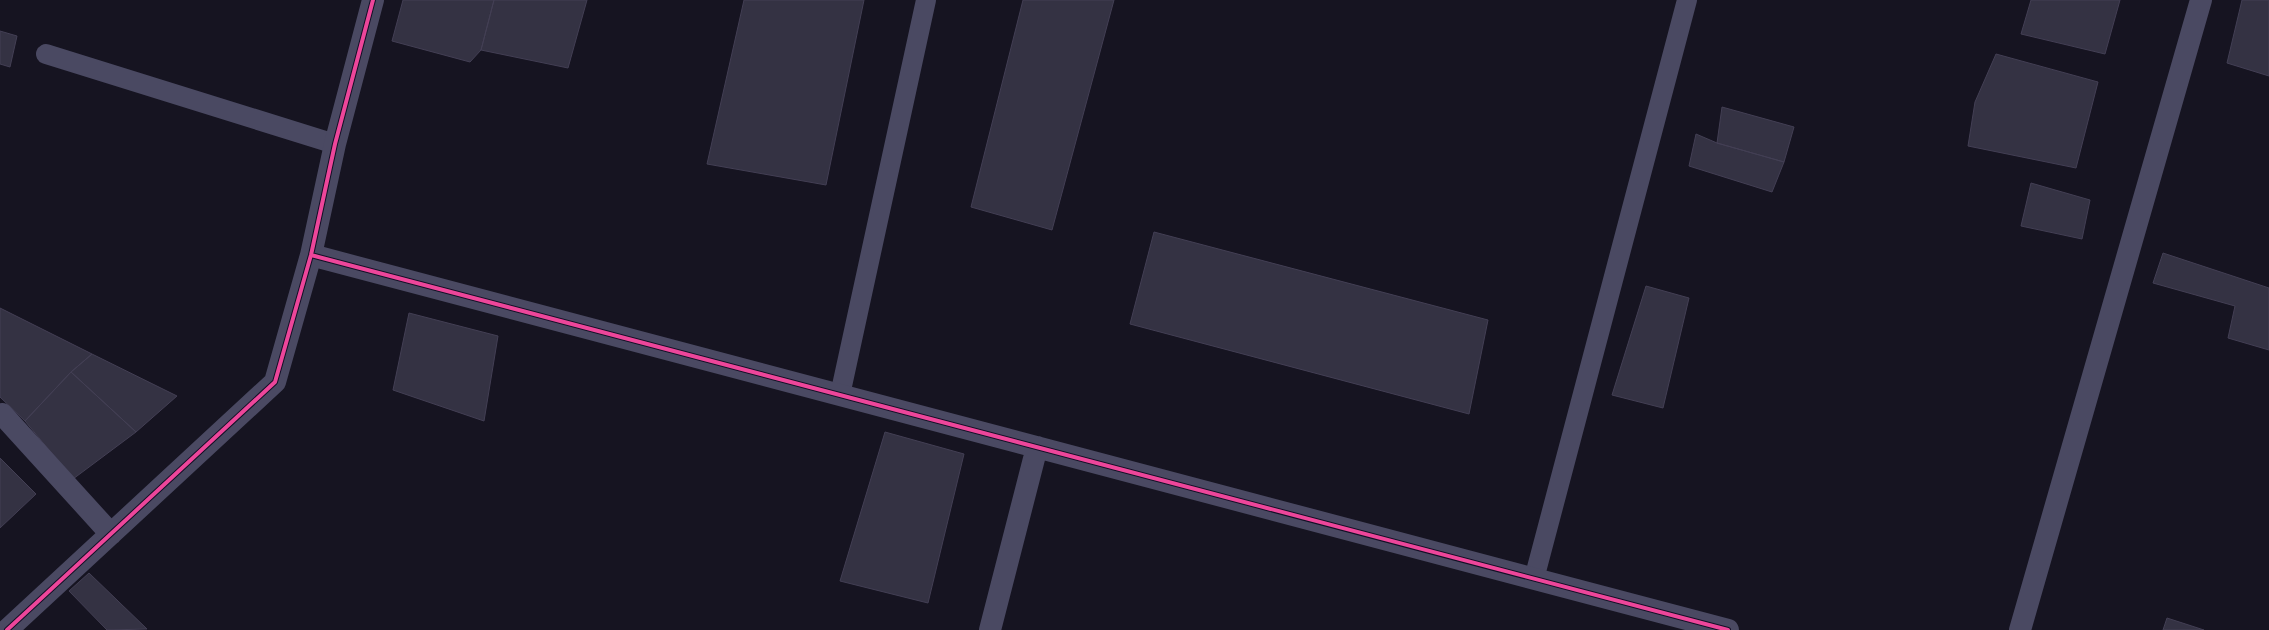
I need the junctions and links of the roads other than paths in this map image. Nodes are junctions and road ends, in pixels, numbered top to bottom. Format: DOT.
graph roads {
  1 [pos="373,0"];
  2 [pos="926,0"];
  3 [pos="1687,0"];
  4 [pos="2201,0"];
  5 [pos="46,54"];
  6 [pos="335,144"];
  7 [pos="311,255"];
  8 [pos="840,395"];
  9 [pos="2,414"];
  10 [pos="1037,447"];
  11 [pos="111,534"];
  12 [pos="1534,579"];
  13 [pos="7,630"];
  14 [pos="990,630"];
  15 [pos="1728,630"];
  16 [pos="2020,630"];
  1 -- 6 [label="street"];
  2 -- 8 [label="lane"];
  3 -- 12 [label="lane"];
  4 -- 16 [label="street"];
  5 -- 6 [label="lane"];
  6 -- 7 [label="street"];
  7 -- 8 [label="street"];
  7 -- 11 [label="street"];
  8 -- 10 [label="street"];
  9 -- 11 [label="street"];
  10 -- 12 [label="street"];
  10 -- 14 [label="street"];
  11 -- 13 [label="street"];
  12 -- 15 [label="street"];
}
